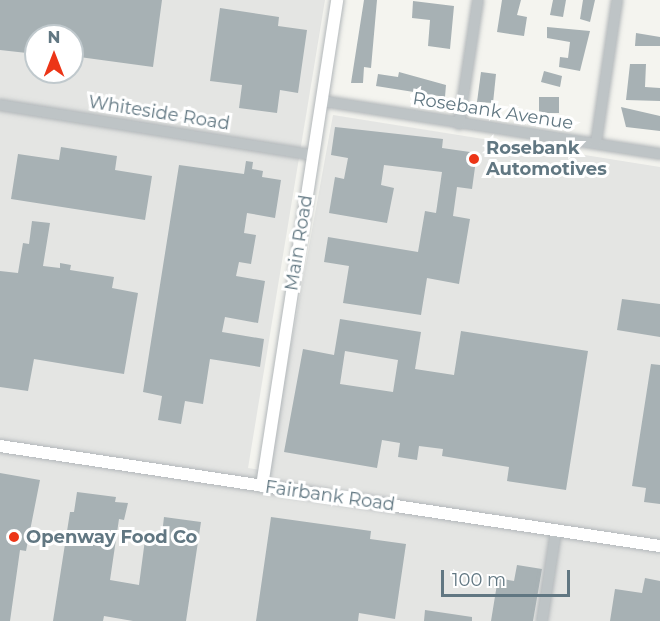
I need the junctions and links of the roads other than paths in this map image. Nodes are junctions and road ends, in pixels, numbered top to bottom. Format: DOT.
graph roads {
  1 [pos="337,0"];
  2 [pos="478,0"];
  3 [pos="617,0"];
  4 [pos="322,101"];
  5 [pos="0,105"];
  6 [pos="459,123"];
  7 [pos="596,143"];
  8 [pos="660,154"];
  9 [pos="313,155"];
  10 [pos="0,446"];
  11 [pos="262,486"];
  12 [pos="556,531"];
  13 [pos="660,546"];
  14 [pos="542,621"];
  1 -- 4 [label="main road, Main Road"];
  2 -- 6 [label="street"];
  3 -- 7 [label="street"];
  4 -- 6 [label="street, Rosebank Avenue"];
  4 -- 9 [label="main road, Main Road"];
  5 -- 9 [label="street, Whiteside Road"];
  6 -- 7 [label="street, Rosebank Avenue"];
  7 -- 8 [label="street, Rosebank Avenue"];
  9 -- 11 [label="main road, Main Road"];
  10 -- 11 [label="main road, Fairbank Road"];
  11 -- 12 [label="main road, Fairbank Road"];
  12 -- 13 [label="main road, Fairbank Road"];
  12 -- 14 [label="street"];
}
